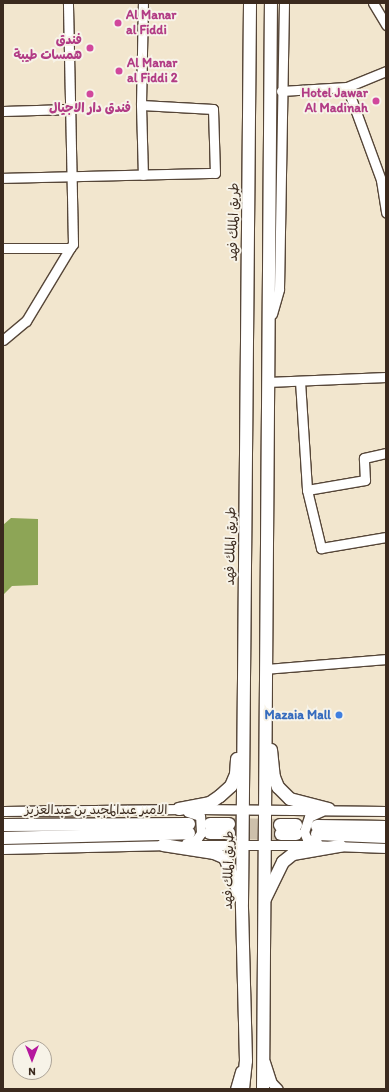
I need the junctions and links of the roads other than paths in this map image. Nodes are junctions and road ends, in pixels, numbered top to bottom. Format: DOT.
graph roads {
  1 [pos="68,3"];
  2 [pos="143,3"];
  3 [pos="271,3"];
  4 [pos="284,3"];
  5 [pos="373,3"];
  6 [pos="250,5"];
  7 [pos="386,25"];
  8 [pos="386,71"];
  9 [pos="347,87"];
  10 [pos="281,91"];
  11 [pos="141,105"];
  12 [pos="70,109"];
  13 [pos="3,111"];
  14 [pos="143,175"];
  15 [pos="72,176"];
  16 [pos="3,178"];
  17 [pos="386,213"];
  18 [pos="3,248"];
  19 [pos="70,248"];
  20 [pos="268,327"];
  21 [pos="3,340"];
  22 [pos="386,378"];
  23 [pos="300,381"];
  24 [pos="267,382"];
  25 [pos="386,453"];
  26 [pos="307,490"];
  27 [pos="386,537"];
  28 [pos="386,659"];
  29 [pos="265,670"];
  30 [pos="244,696"];
  31 [pos="265,698"];
  32 [pos="179,809"];
  33 [pos="244,809"];
  34 [pos="329,809"];
  35 [pos="264,810"];
  36 [pos="3,811"];
  37 [pos="386,811"];
  38 [pos="3,825"];
  39 [pos="386,827"];
  40 [pos="210,828"];
  41 [pos="229,829"];
  42 [pos="280,830"];
  43 [pos="296,830"];
  44 [pos="386,837"];
  45 [pos="3,838"];
  46 [pos="243,844"];
  47 [pos="176,845"];
  48 [pos="264,845"];
  49 [pos="163,846"];
  50 [pos="338,846"];
  51 [pos="386,848"];
  52 [pos="3,849"];
  53 [pos="242,903"];
  54 [pos="263,904"];
  55 [pos="246,1046"];
  56 [pos="262,1051"];
  57 [pos="235,1089"];
  58 [pos="243,1089"];
  59 [pos="263,1089"];
  60 [pos="278,1089"];
  1 -- 12 [label="street"];
  2 -- 11 [label="street"];
  3 -- 20 [label="main road"];
  4 -- 10 [label="street"];
  5 -- 7 [label="street"];
  6 -- 30 [label="main road, طريق الملك فهد"];
  8 -- 9 [label="street"];
  9 -- 10 [label="street"];
  9 -- 17 [label="street"];
  10 -- 20 [label="street"];
  11 -- 14 [label="street"];
  11 -- 14 [label="street"];
  12 -- 13 [label="street"];
  12 -- 15 [label="street"];
  14 -- 15 [label="street"];
  15 -- 16 [label="street"];
  15 -- 19 [label="street"];
  18 -- 19 [label="street"];
  19 -- 21 [label="street"];
  20 -- 24 [label="main road"];
  22 -- 23 [label="street"];
  23 -- 24 [label="street"];
  23 -- 26 [label="street"];
  24 -- 29 [label="main road"];
  25 -- 26 [label="street"];
  26 -- 27 [label="street"];
  28 -- 29 [label="street"];
  29 -- 31 [label="main road"];
  30 -- 32 [label="main road"];
  30 -- 33 [label="main road, طريق الملك فهد"];
  31 -- 34 [label="main road"];
  31 -- 35 [label="main road"];
  32 -- 33 [label="street"];
  32 -- 36 [label="street"];
  32 -- 47 [label="street"];
  33 -- 35 [label="street"];
  33 -- 46 [label="main road, طريق الملك فهد"];
  34 -- 35 [label="street"];
  34 -- 37 [label="street"];
  34 -- 50 [label="street"];
  35 -- 48 [label="main road"];
  38 -- 45 [label="main road, الامير عبدالمجيد بن عبدالعزيز"];
  39 -- 44 [label="main road"];
  40 -- 41 [label="main road"];
  42 -- 43 [label="main road"];
  46 -- 47 [label="street"];
  46 -- 48 [label="street"];
  46 -- 53 [label="main road, طريق الملك فهد"];
  47 -- 49 [label="street"];
  48 -- 50 [label="street"];
  48 -- 54 [label="main road"];
  49 -- 52 [label="street"];
  49 -- 53 [label="main road"];
  50 -- 51 [label="street"];
  50 -- 54 [label="main road"];
  53 -- 55 [label="main road, طريق الملك فهد"];
  54 -- 56 [label="main road"];
  55 -- 57 [label="street"];
  55 -- 58 [label="main road, طريق الملك فهد"];
  56 -- 59 [label="main road"];
  56 -- 60 [label="street"];
}
